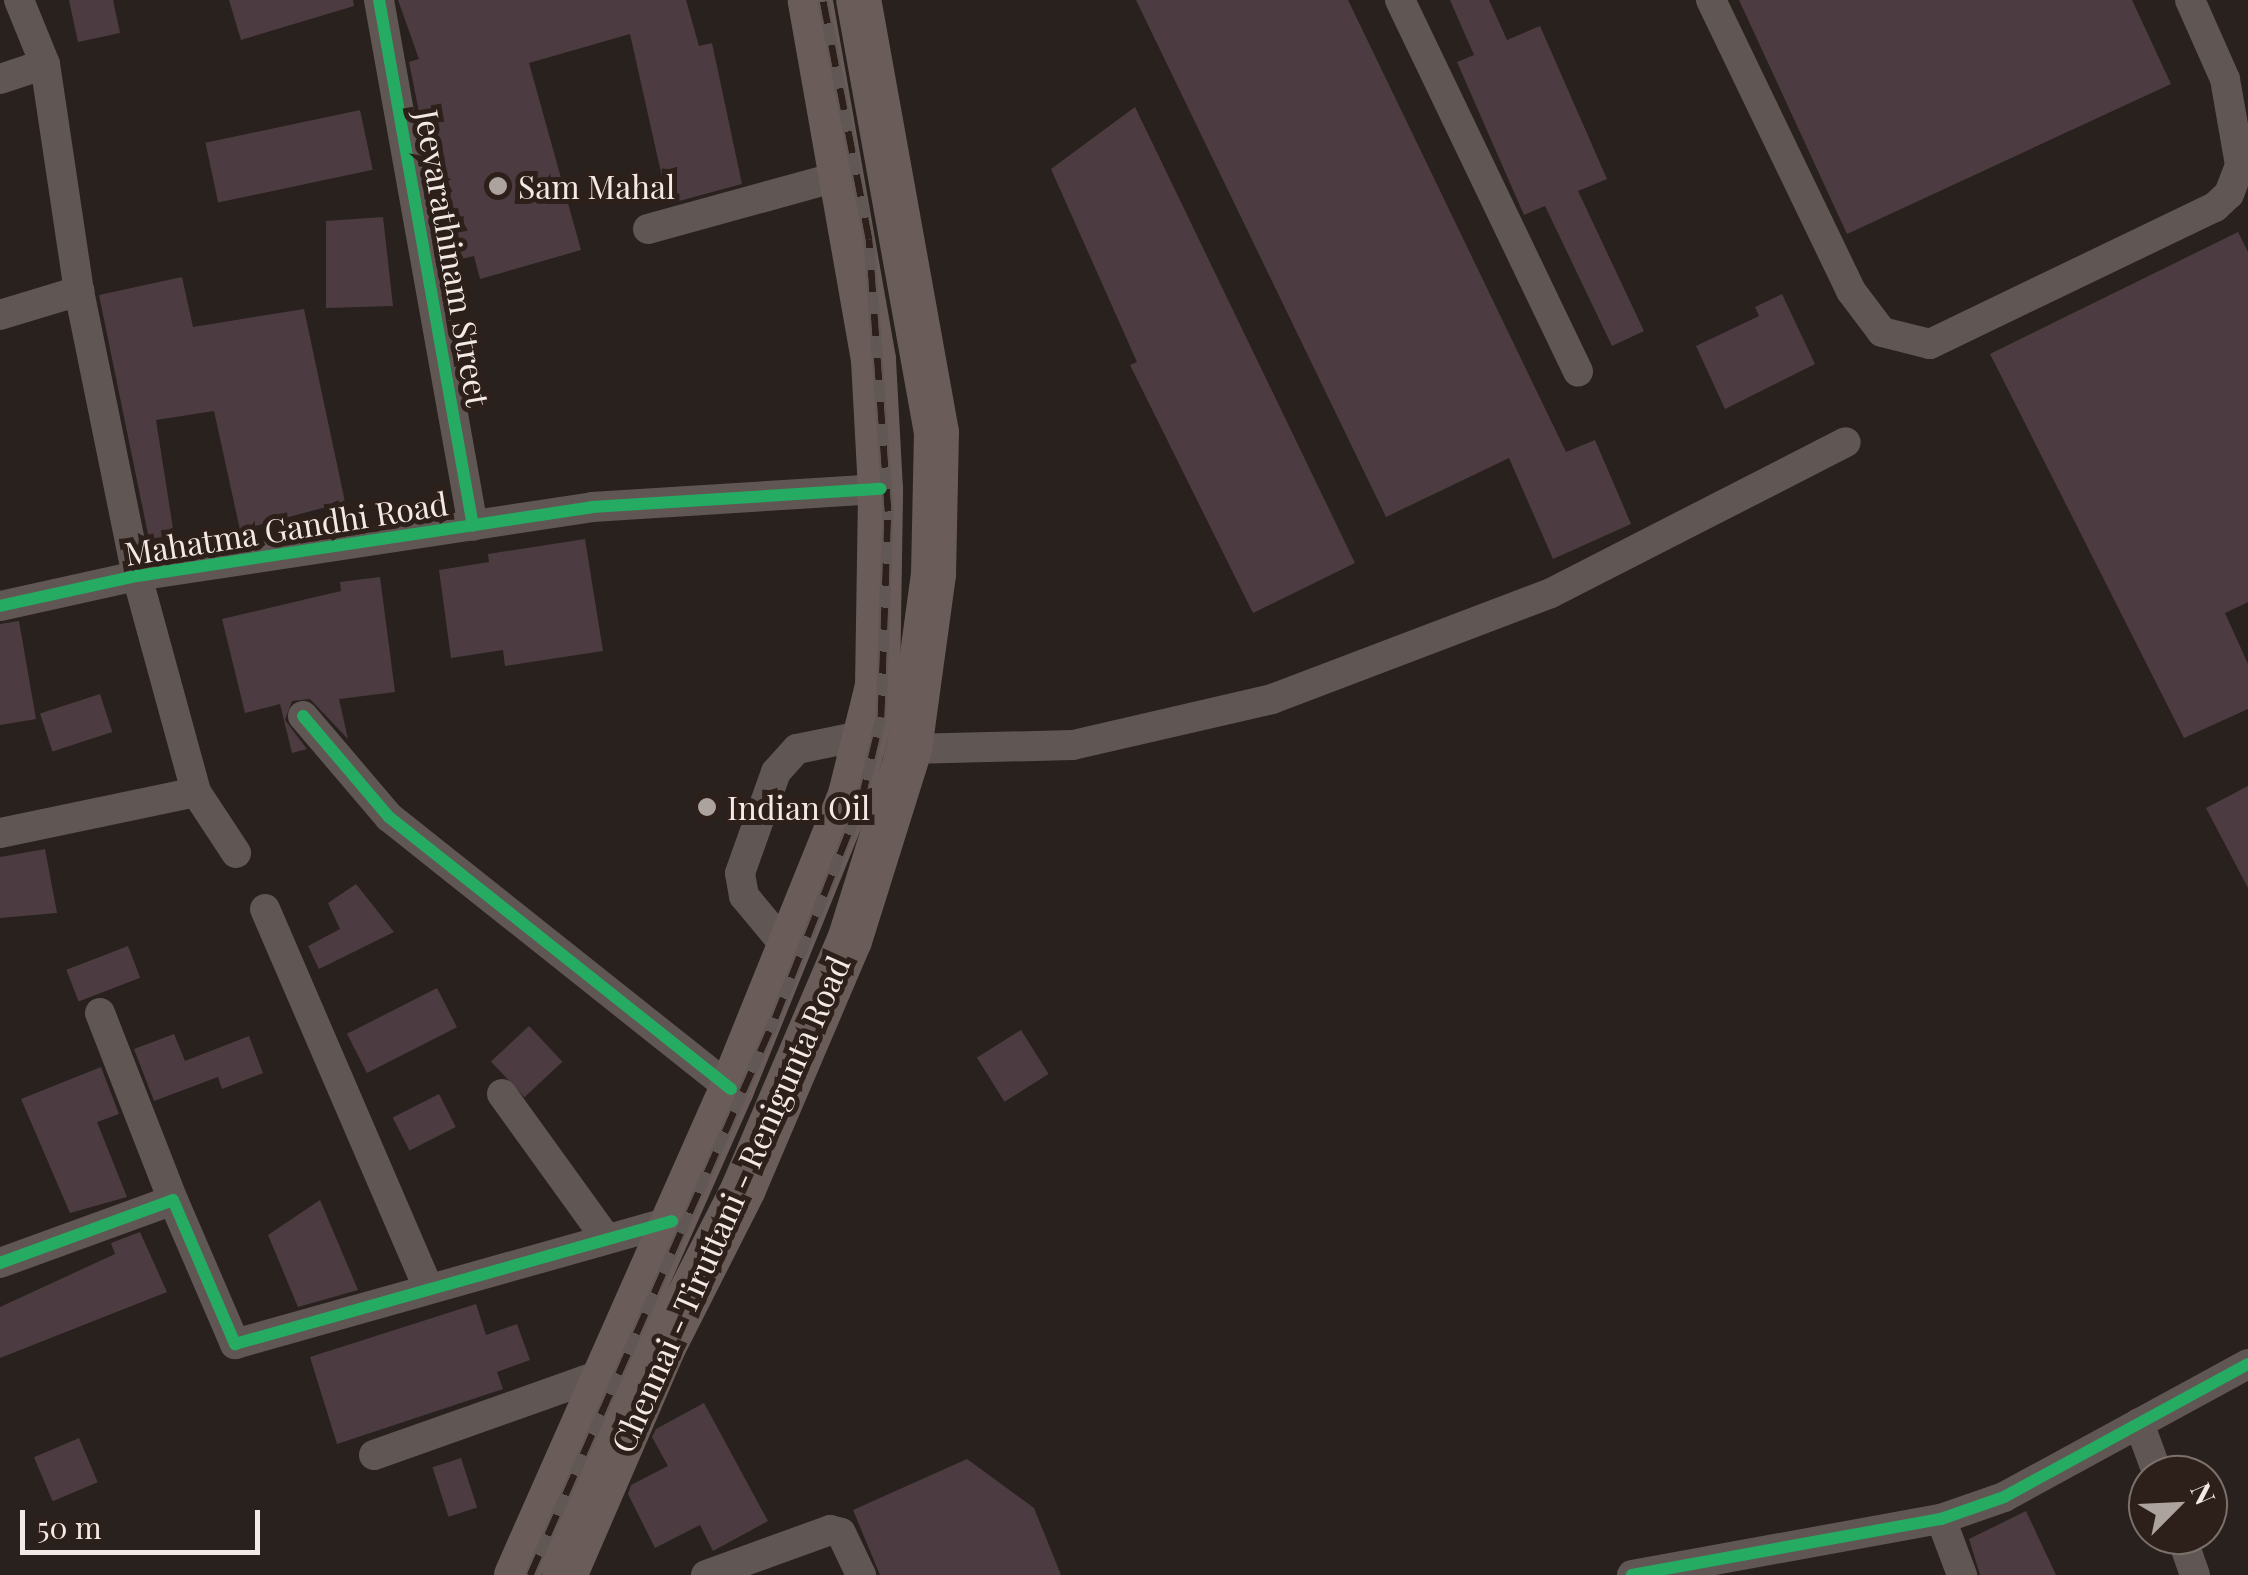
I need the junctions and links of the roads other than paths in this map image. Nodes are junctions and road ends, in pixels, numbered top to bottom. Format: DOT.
graph roads {
  1 [pos="19,0"];
  2 [pos="379,0"];
  3 [pos="810,0"];
  4 [pos="858,0"];
  5 [pos="1400,0"];
  6 [pos="1711,0"];
  7 [pos="2190,0"];
  8 [pos="45,64"];
  9 [pos="0,79"];
  10 [pos="841,176"];
  11 [pos="648,229"];
  12 [pos="79,291"];
  13 [pos="0,316"];
  14 [pos="1578,372"];
  15 [pos="1846,442"];
  16 [pos="880,489"];
  17 [pos="472,526"];
  18 [pos="138,576"];
  19 [pos="0,606"];
  20 [pos="303,716"];
  21 [pos="865,735"];
  22 [pos="909,748"];
  23 [pos="196,792"];
  24 [pos="0,833"];
  25 [pos="236,853"];
  26 [pos="264,909"];
  27 [pos="788,950"];
  28 [pos="100,1013"];
  29 [pos="731,1089"];
  30 [pos="502,1094"];
  31 [pos="172,1200"];
  32 [pos="672,1220"];
  33 [pos="604,1237"];
  34 [pos="0,1263"];
  35 [pos="427,1286"];
  36 [pos="2248,1364"];
  37 [pos="605,1372"];
  38 [pos="2139,1423"];
  39 [pos="2151,1455"];
  40 [pos="374,1456"];
  41 [pos="1940,1519"];
  42 [pos="1645,1573"];
  43 [pos="516,1575"];
  44 [pos="564,1575"];
  45 [pos="706,1575"];
  46 [pos="861,1575"];
  47 [pos="1962,1575"];
  1 -- 8 [label="street"];
  2 -- 17 [label="street, Jeevarathinam Street"];
  3 -- 10 [label="highway, Chennai - Tiruttani - Renigunta Road"];
  4 -- 22 [label="highway, Chennai - Tiruttani - Renigunta Road"];
  5 -- 14 [label="street"];
  6 -- 7 [label="street"];
  8 -- 9 [label="street"];
  8 -- 12 [label="street"];
  10 -- 11 [label="street"];
  10 -- 16 [label="highway, Chennai - Tiruttani - Renigunta Road"];
  12 -- 13 [label="street"];
  12 -- 18 [label="street"];
  15 -- 22 [label="street"];
  16 -- 17 [label="street, Mahatma Gandhi Road"];
  16 -- 21 [label="highway, Chennai - Tiruttani - Renigunta Road"];
  17 -- 18 [label="street, Mahatma Gandhi Road"];
  18 -- 19 [label="street, Mahatma Gandhi Road"];
  18 -- 23 [label="street"];
  20 -- 29 [label="street"];
  21 -- 22 [label="street"];
  21 -- 27 [label="highway, Chennai - Tiruttani - Renigunta Road"];
  21 -- 27 [label="street"];
  22 -- 44 [label="highway, Chennai - Tiruttani - Renigunta Road"];
  23 -- 24 [label="street"];
  23 -- 25 [label="street"];
  26 -- 35 [label="street"];
  27 -- 29 [label="highway, Chennai - Tiruttani - Renigunta Road"];
  28 -- 31 [label="street"];
  29 -- 32 [label="highway, Chennai - Tiruttani - Renigunta Road"];
  30 -- 33 [label="street"];
  31 -- 34 [label="street"];
  31 -- 35 [label="street"];
  32 -- 33 [label="street"];
  32 -- 37 [label="highway, Chennai - Tiruttani - Renigunta Road"];
  33 -- 35 [label="street"];
  36 -- 38 [label="street"];
  37 -- 40 [label="street"];
  37 -- 43 [label="highway, Chennai - Tiruttani - Renigunta Road"];
  38 -- 39 [label="street"];
  38 -- 41 [label="street"];
  41 -- 42 [label="street"];
  41 -- 47 [label="street"];
  45 -- 46 [label="street"];
}
